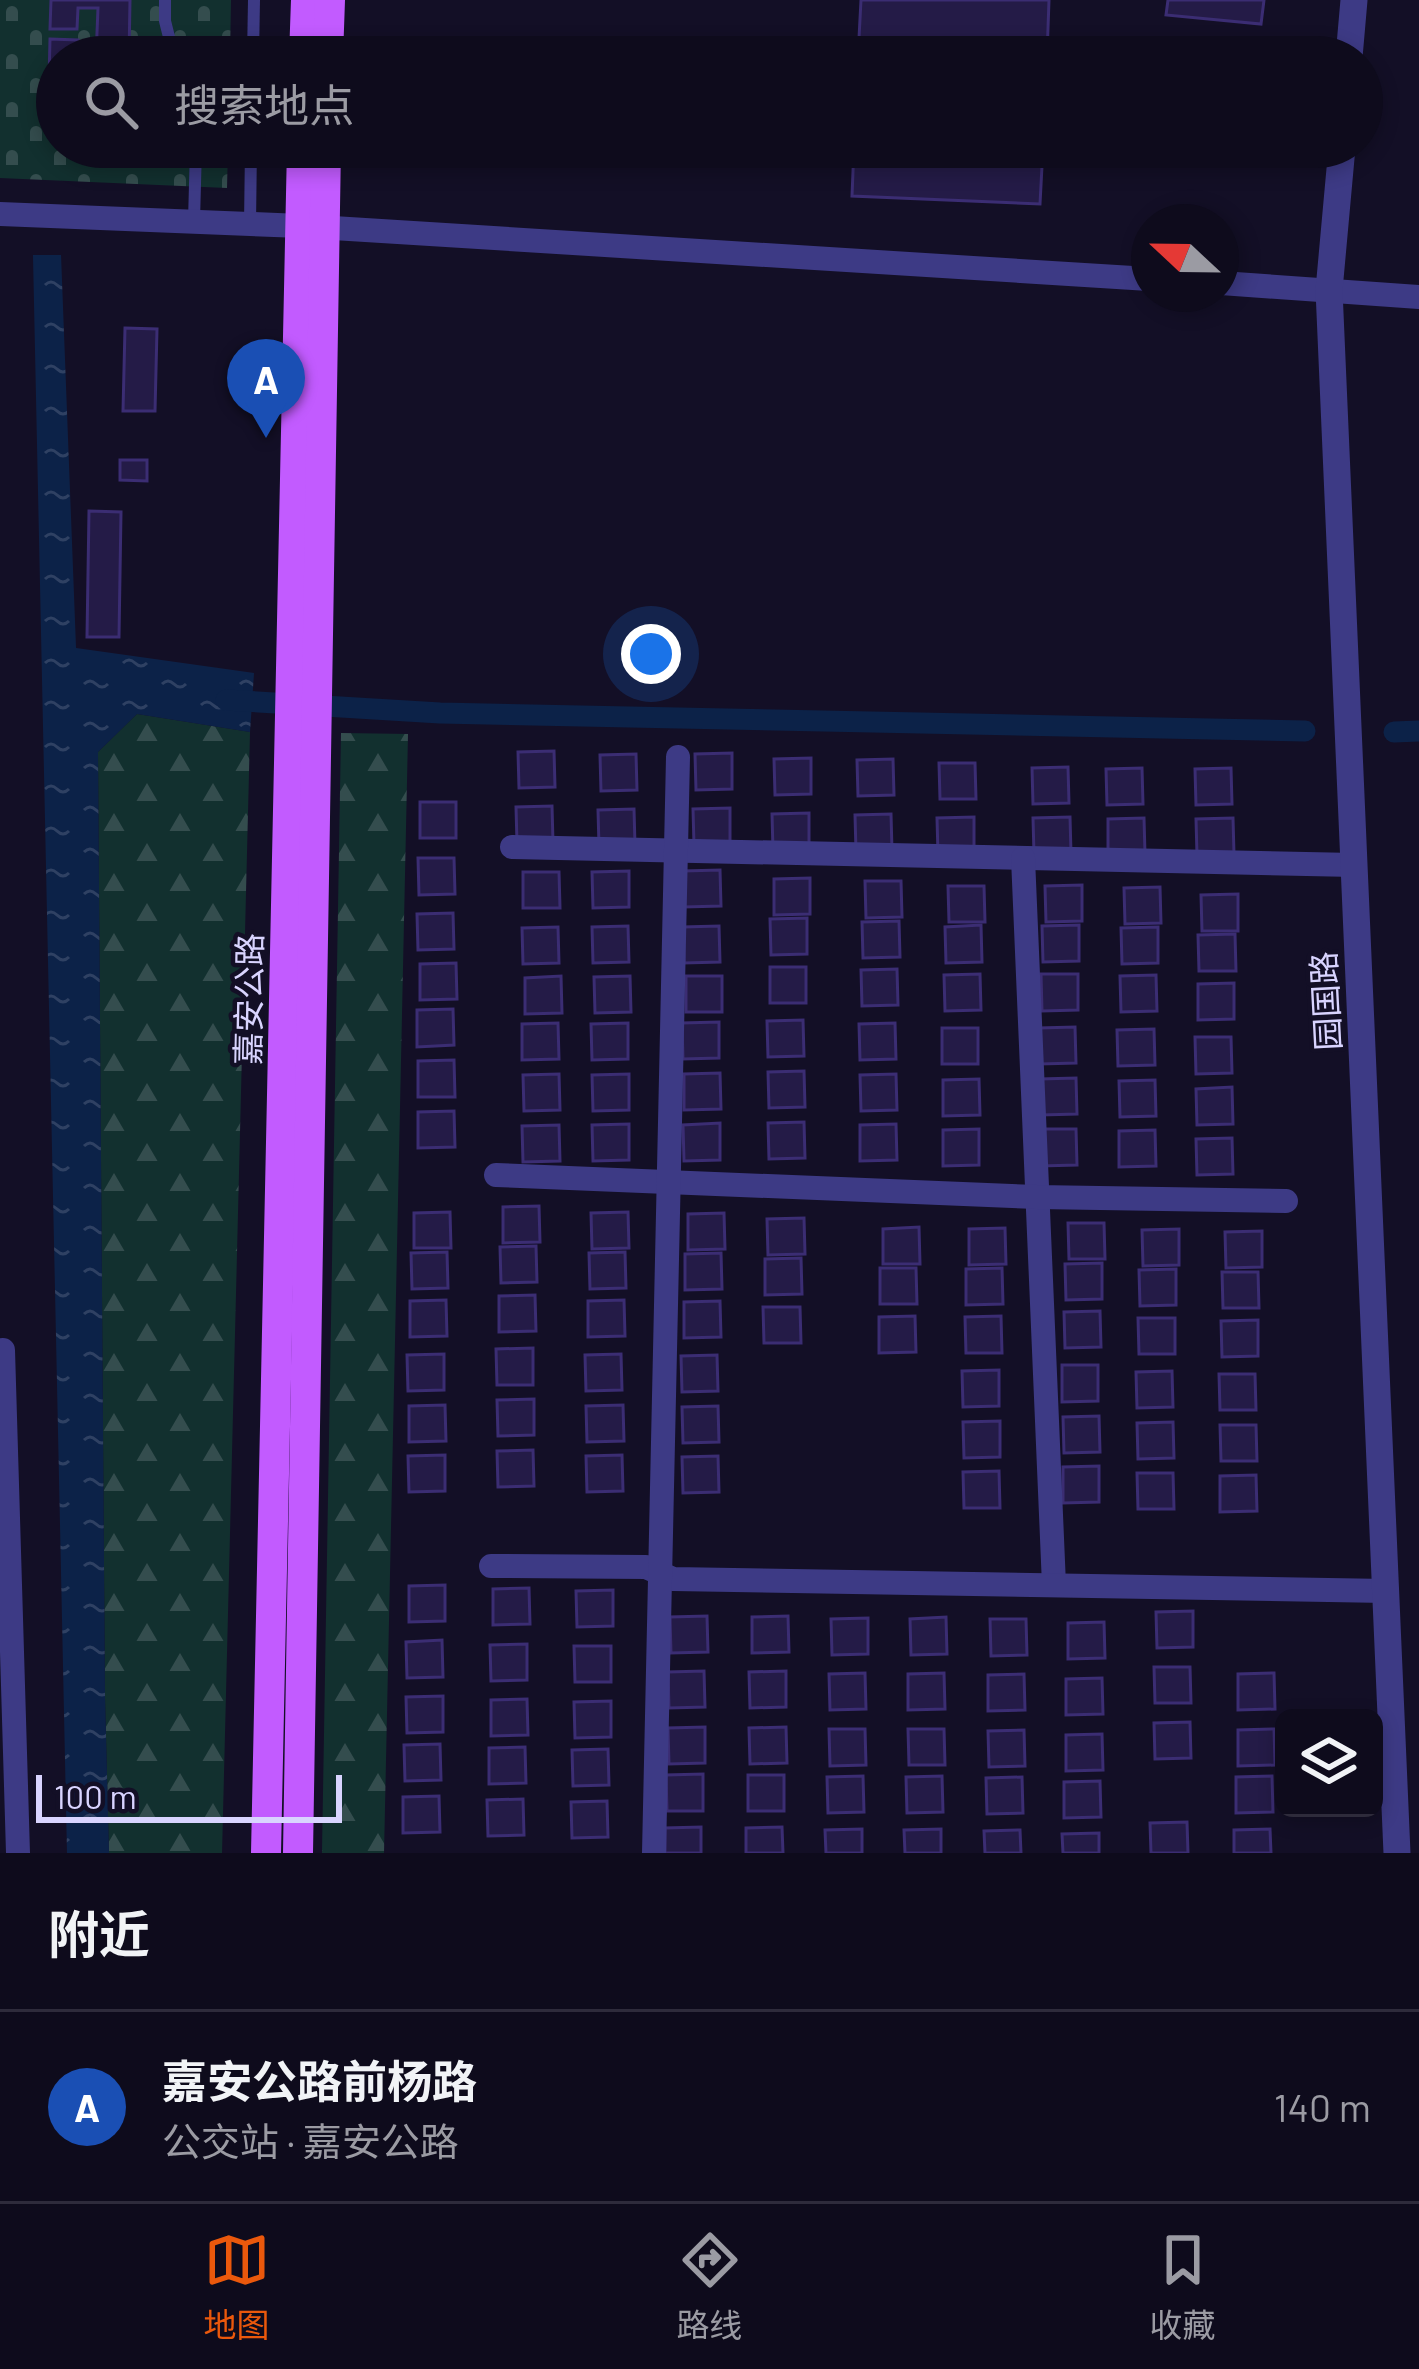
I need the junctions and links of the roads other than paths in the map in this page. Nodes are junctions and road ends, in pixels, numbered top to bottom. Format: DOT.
graph roads {
  1 [pos="165,0"];
  2 [pos="254,0"];
  3 [pos="306,0"];
  4 [pos="330,0"];
  5 [pos="1354,0"];
  6 [pos="169,36"];
  7 [pos="253,36"];
  8 [pos="305,36"];
  9 [pos="329,36"];
  10 [pos="1351,36"];
  11 [pos="195,168"];
  12 [pos="251,168"];
  13 [pos="305,168"];
  14 [pos="323,168"];
  15 [pos="1340,168"];
  16 [pos="0,214"];
  17 [pos="194,221"];
  18 [pos="250,224"];
  19 [pos="313,227"];
  20 [pos="1131,278"];
  21 [pos="1239,284"];
  22 [pos="1329,290"];
  23 [pos="1419,297"];
  24 [pos="303,744"];
  25 [pos="678,757"];
  26 [pos="512,848"];
  27 [pos="676,850"];
  28 [pos="1023,858"];
  29 [pos="1355,865"];
  30 [pos="496,1175"];
  31 [pos="668,1182"];
  32 [pos="1037,1197"];
  33 [pos="1286,1202"];
  34 [pos="7,1350"];
  35 [pos="491,1566"];
  36 [pos="658,1571"];
  37 [pos="1054,1586"];
  38 [pos="1387,1591"];
  39 [pos="18,1853"];
  40 [pos="266,1853"];
  41 [pos="298,1853"];
  42 [pos="654,1853"];
  43 [pos="1397,1853"];
  1 -- 6 [label="lane"];
  2 -- 7 [label="lane"];
  3 -- 8 [label="main road"];
  4 -- 9 [label="main road"];
  5 -- 10 [label="street"];
  11 -- 17 [label="lane"];
  12 -- 18 [label="lane"];
  13 -- 19 [label="main road, 嘉安公路"];
  14 -- 19 [label="main road, 嘉安公路"];
  15 -- 22 [label="street, 园国路"];
  16 -- 17 [label="street"];
  17 -- 18 [label="street"];
  18 -- 19 [label="street"];
  19 -- 20 [label="street"];
  19 -- 24 [label="main road, 嘉安公路"];
  21 -- 22 [label="street"];
  22 -- 23 [label="street"];
  22 -- 29 [label="street, 园国路"];
  24 -- 40 [label="main road, 嘉安公路"];
  24 -- 41 [label="main road, 嘉安公路"];
  25 -- 27 [label="street"];
  26 -- 27 [label="street"];
  27 -- 28 [label="street"];
  27 -- 31 [label="street"];
  28 -- 29 [label="street"];
  28 -- 32 [label="street"];
  29 -- 38 [label="street, 园国路"];
  30 -- 31 [label="street"];
  31 -- 32 [label="street"];
  31 -- 36 [label="street"];
  32 -- 33 [label="street"];
  32 -- 37 [label="street"];
  34 -- 39 [label="street"];
  35 -- 36 [label="street"];
  36 -- 37 [label="street"];
  36 -- 42 [label="street"];
  37 -- 38 [label="street"];
  38 -- 43 [label="street, 园国路"];
}
